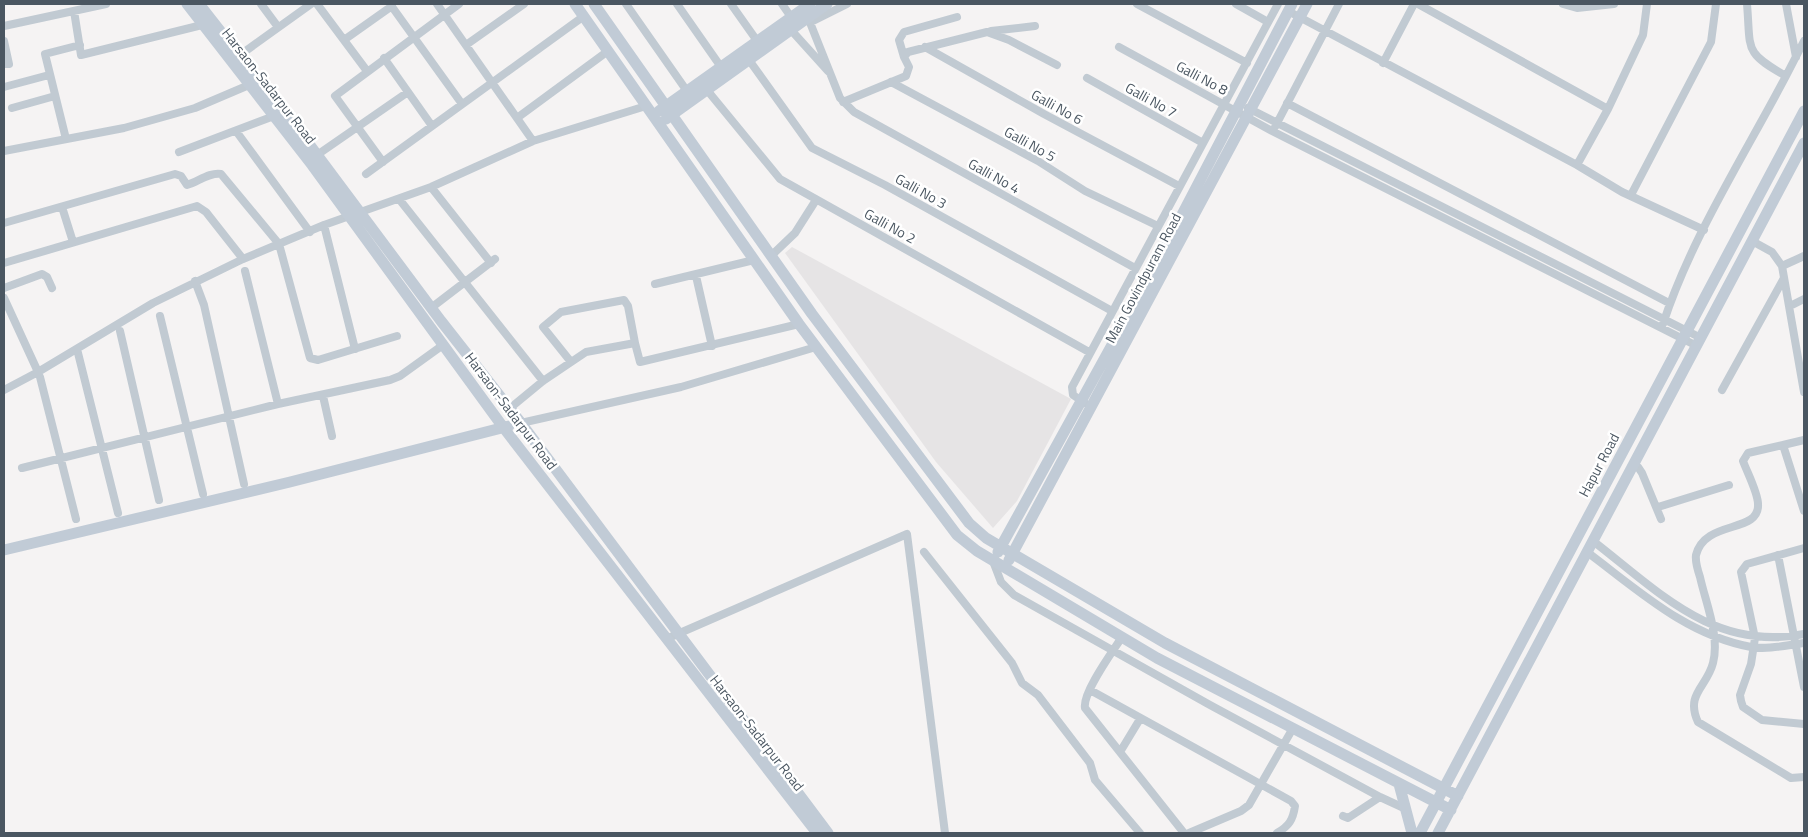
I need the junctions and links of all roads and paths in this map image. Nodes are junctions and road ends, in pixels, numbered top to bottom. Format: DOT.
graph roads {
  1 [pos="106,4"];
  2 [pos="187,4"];
  3 [pos="199,4"];
  4 [pos="261,4"];
  5 [pos="312,4"];
  6 [pos="317,4"];
  7 [pos="437,4"];
  8 [pos="459,4"];
  9 [pos="524,4"];
  10 [pos="575,4"];
  11 [pos="594,4"];
  12 [pos="626,4"];
  13 [pos="677,4"];
  14 [pos="731,4"];
  15 [pos="782,4"];
  16 [pos="827,4"];
  17 [pos="847,4"];
  18 [pos="1137,4"];
  19 [pos="1236,4"];
  20 [pos="1278,4"];
  21 [pos="1307,4"];
  22 [pos="1339,4"];
  23 [pos="1416,4"];
  24 [pos="1563,4"];
  25 [pos="1614,4"];
  26 [pos="1647,4"];
  27 [pos="1716,4"];
  28 [pos="1747,4"];
  29 [pos="1786,4"];
  30 [pos="391,5"];
  31 [pos="1290,8"];
  32 [pos="74,11"];
  33 [pos="808,13"];
  34 [pos="444,14"];
  35 [pos="584,16"];
  36 [pos="791,17"];
  37 [pos="956,17"];
  38 [pos="1300,18"];
  39 [pos="1268,22"];
  40 [pos="202,24"];
  41 [pos="4,26"];
  42 [pos="1035,26"];
  43 [pos="278,28"];
  44 [pos="791,30"];
  45 [pos="1324,31"];
  46 [pos="987,32"];
  47 [pos="413,37"];
  48 [pos="344,40"];
  49 [pos="4,41"];
  50 [pos="1804,41"];
  51 [pos="80,45"];
  52 [pos="466,45"];
  53 [pos="760,46"];
  54 [pos="925,47"];
  55 [pos="1119,48"];
  56 [pos="608,50"];
  57 [pos="240,55"];
  58 [pos="904,57"];
  59 [pos="1796,57"];
  60 [pos="384,58"];
  61 [pos="749,60"];
  62 [pos="1247,63"];
  63 [pos="1383,63"];
  64 [pos="4,64"];
  65 [pos="1057,65"];
  66 [pos="721,67"];
  67 [pos="366,71"];
  68 [pos="831,74"];
  69 [pos="49,75"];
  70 [pos="1786,76"];
  71 [pos="1087,78"];
  72 [pos="492,82"];
  73 [pos="890,82"];
  74 [pos="249,85"];
  75 [pos="4,88"];
  76 [pos="707,90"];
  77 [pos="408,92"];
  78 [pos="55,96"];
  79 [pos="690,96"];
  80 [pos="843,102"];
  81 [pos="1287,103"];
  82 [pos="462,104"];
  83 [pos="1224,104"];
  84 [pos="646,106"];
  85 [pos="12,108"];
  86 [pos="1608,109"];
  87 [pos="1243,110"];
  88 [pos="668,111"];
  89 [pos="1804,111"];
  90 [pos="274,116"];
  91 [pos="517,118"];
  92 [pos="656,120"];
  93 [pos="432,126"];
  94 [pos="1274,127"];
  95 [pos="357,128"];
  96 [pos="236,131"];
  97 [pos="66,139"];
  98 [pos="533,141"];
  99 [pos="1202,143"];
  100 [pos="1804,143"];
  101 [pos="4,151"];
  102 [pos="179,152"];
  103 [pos="317,155"];
  104 [pos="383,162"];
  105 [pos="1577,164"];
  106 [pos="366,174"];
  107 [pos="1179,186"];
  108 [pos="431,187"];
  109 [pos="1631,195"];
  110 [pos="399,199"];
  111 [pos="816,200"];
  112 [pos="62,207"];
  113 [pos="355,215"];
  114 [pos="4,223"];
  115 [pos="324,225"];
  116 [pos="1158,226"];
  117 [pos="1704,230"];
  118 [pos="310,232"];
  119 [pos="1752,241"];
  120 [pos="73,242"];
  121 [pos="279,244"];
  122 [pos="771,256"];
  123 [pos="1804,256"];
  124 [pos="243,259"];
  125 [pos="754,260"];
  126 [pos="4,263"];
  127 [pos="1782,266"];
  128 [pos="1135,268"];
  129 [pos="245,271"];
  130 [pos="696,276"];
  131 [pos="1784,278"];
  132 [pos="195,281"];
  133 [pos="465,282"];
  134 [pos="655,284"];
  135 [pos="4,288"];
  136 [pos="52,288"];
  137 [pos="1804,300"];
  138 [pos="4,301"];
  139 [pos="1669,303"];
  140 [pos="1790,306"];
  141 [pos="431,308"];
  142 [pos="1112,311"];
  143 [pos="160,316"];
  144 [pos="1664,320"];
  145 [pos="799,324"];
  146 [pos="1661,328"];
  147 [pos="120,331"];
  148 [pos="397,336"];
  149 [pos="1686,336"];
  150 [pos="1699,342"];
  151 [pos="635,343"];
  152 [pos="443,345"];
  153 [pos="712,346"];
  154 [pos="816,347"];
  155 [pos="77,349"];
  156 [pos="355,349"];
  157 [pos="1089,352"];
  158 [pos="571,362"];
  159 [pos="39,374"];
  160 [pos="543,381"];
  161 [pos="4,390"];
  162 [pos="1722,390"];
  163 [pos="1804,392"];
  164 [pos="323,396"];
  165 [pos="1080,400"];
  166 [pos="278,404"];
  167 [pos="1091,406"];
  168 [pos="509,409"];
  169 [pos="228,417"];
  170 [pos="521,423"];
  171 [pos="187,427"];
  172 [pos="503,427"];
  173 [pos="332,436"];
  174 [pos="145,438"];
  175 [pos="1804,440"];
  176 [pos="1783,445"];
  177 [pos="101,448"];
  178 [pos="59,458"];
  179 [pos="1632,466"];
  180 [pos="22,468"];
  181 [pos="244,484"];
  182 [pos="1729,486"];
  183 [pos="203,494"];
  184 [pos="160,500"];
  185 [pos="1658,507"];
  186 [pos="1804,511"];
  187 [pos="118,513"];
  188 [pos="76,519"];
  189 [pos="1661,519"];
  190 [pos="1593,540"];
  191 [pos="1001,546"];
  192 [pos="1804,548"];
  193 [pos="4,550"];
  194 [pos="924,552"];
  195 [pos="1587,552"];
  196 [pos="1013,553"];
  197 [pos="1778,555"];
  198 [pos="994,561"];
  199 [pos="1005,567"];
  200 [pos="1639,576"];
  201 [pos="1632,586"];
  202 [pos="1710,624"];
  203 [pos="1804,634"];
  204 [pos="679,636"];
  205 [pos="1122,636"];
  206 [pos="1714,636"];
  207 [pos="1755,638"];
  208 [pos="666,640"];
  209 [pos="1799,641"];
  210 [pos="1752,647"];
  211 [pos="1114,651"];
  212 [pos="1804,687"];
  213 [pos="1090,690"];
  214 [pos="1140,718"];
  215 [pos="1804,724"];
  216 [pos="1293,728"];
  217 [pos="1284,744"];
  218 [pos="1120,752"];
  219 [pos="1804,777"];
  220 [pos="1399,784"];
  221 [pos="1260,787"];
  222 [pos="1443,789"];
  223 [pos="1458,796"];
  224 [pos="1380,797"];
  225 [pos="1436,802"];
  226 [pos="1406,809"];
  227 [pos="1451,810"];
  228 [pos="1343,816"];
  229 [pos="816,833"];
  230 [pos="828,833"];
  231 [pos="945,833"];
  232 [pos="1140,833"];
  233 [pos="1184,833"];
  234 [pos="1189,833"];
  235 [pos="1277,833"];
  236 [pos="1412,833"];
  237 [pos="1420,833"];
  238 [pos="1438,833"];
  1 -- 32 [label="street"];
  2 -- 40 [label="street, Harsaon-Sadarpur Road"];
  3 -- 57 [label="street, Harsaon-Sadarpur Road"];
  4 -- 43 [label="street"];
  5 -- 43 [label="street"];
  6 -- 48 [label="street"];
  7 -- 34 [label="street"];
  8 -- 34 [label="street"];
  9 -- 52 [label="street"];
  10 -- 35 [label="street"];
  11 -- 88 [label="street"];
  12 -- 79 [label="street"];
  13 -- 66 [label="street"];
  14 -- 53 [label="street"];
  15 -- 36 [label="street"];
  16 -- 33 [label="street"];
  17 -- 33 [label="street"];
  18 -- 62 [label="street"];
  19 -- 39 [label="street"];
  20 -- 39 [label="street"];
  21 -- 38 [label="street, Main Govindpuram Road"];
  22 -- 45 [label="street"];
  23 -- 63 [label="street"];
  23 -- 86 [label="street"];
  24 -- 25 [label="street"];
  26 -- 86 [label="street"];
  27 -- 109 [label="street"];
  28 -- 70 [label="street"];
  29 -- 59 [label="street"];
  30 -- 47 [label="street"];
  30 -- 48 [label="street"];
  31 -- 38 [label="street"];
  31 -- 87 [label="street, Main Govindpuram Road"];
  32 -- 41 [label="street"];
  32 -- 51 [label="street"];
  33 -- 36 [label="street"];
  33 -- 44 [label="street"];
  33 -- 68 [label="street"];
  34 -- 47 [label="street"];
  34 -- 52 [label="street"];
  35 -- 56 [label="street"];
  35 -- 72 [label="street"];
  36 -- 53 [label="street"];
  37 -- 58 [label="street"];
  38 -- 45 [label="street"];
  38 -- 87 [label="street, Main Govindpuram Road"];
  39 -- 62 [label="street"];
  40 -- 51 [label="street"];
  40 -- 74 [label="street, Harsaon-Sadarpur Road"];
  42 -- 46 [label="street"];
  43 -- 57 [label="street"];
  44 -- 53 [label="street"];
  44 -- 68 [label="street"];
  45 -- 63 [label="street"];
  45 -- 81 [label="street"];
  46 -- 54 [label="street"];
  46 -- 65 [label="street"];
  47 -- 60 [label="street"];
  47 -- 82 [label="street"];
  48 -- 67 [label="street"];
  49 -- 64 [label="street"];
  50 -- 59 [label="street"];
  51 -- 69 [label="street"];
  52 -- 72 [label="street"];
  53 -- 61 [label="street"];
  53 -- 66 [label="street"];
  54 -- 58 [label="street"];
  54 -- 107 [label="street, Galli No 6"];
  55 -- 83 [label="street, Galli No 8"];
  56 -- 84 [label="street"];
  56 -- 91 [label="street"];
  57 -- 103 [label="street, Harsaon-Sadarpur Road"];
  58 -- 73 [label="street"];
  59 -- 70 [label="street"];
  60 -- 67 [label="street"];
  60 -- 77 [label="street"];
  61 -- 76 [label="street"];
  61 -- 142 [label="street, Galli No 3"];
  62 -- 83 [label="street"];
  63 -- 105 [label="street"];
  66 -- 79 [label="street"];
  67 -- 95 [label="street"];
  68 -- 80 [label="street"];
  69 -- 75 [label="street"];
  69 -- 78 [label="street"];
  70 -- 117 [label="street"];
  71 -- 99 [label="street, Galli No 7"];
  72 -- 82 [label="street"];
  72 -- 91 [label="street"];
  73 -- 80 [label="street"];
  73 -- 116 [label="street, Galli No 5"];
  74 -- 90 [label="street, Harsaon-Sadarpur Road"];
  74 -- 97 [label="street"];
  76 -- 79 [label="street"];
  76 -- 111 [label="street, Galli No 2"];
  77 -- 93 [label="street"];
  77 -- 95 [label="street"];
  78 -- 85 [label="street"];
  78 -- 97 [label="street"];
  79 -- 88 [label="street"];
  80 -- 128 [label="street, Galli No 4"];
  81 -- 94 [label="street"];
  81 -- 139 [label="street"];
  82 -- 93 [label="street"];
  83 -- 87 [label="street, Galli No 8"];
  83 -- 99 [label="street"];
  84 -- 92 [label="street"];
  84 -- 98 [label="street"];
  86 -- 105 [label="street"];
  87 -- 94 [label="street, Galli No 8"];
  87 -- 165 [label="street, Main Govindpuram Road"];
  87 -- 167 [label="street, Main Govindpuram Road"];
  88 -- 92 [label="street"];
  88 -- 122 [label="street"];
  89 -- 149 [label="street, Hapur Road"];
  90 -- 96 [label="street"];
  90 -- 113 [label="street, Harsaon-Sadarpur Road"];
  91 -- 98 [label="street"];
  92 -- 125 [label="street"];
  93 -- 104 [label="street"];
  94 -- 144 [label="street"];
  94 -- 146 [label="street"];
  95 -- 103 [label="street"];
  95 -- 104 [label="street"];
  96 -- 102 [label="street"];
  96 -- 118 [label="street"];
  97 -- 101 [label="street"];
  98 -- 108 [label="street"];
  99 -- 107 [label="street"];
  100 -- 119 [label="street"];
  103 -- 113 [label="street, Harsaon-Sadarpur Road"];
  104 -- 106 [label="street"];
  105 -- 109 [label="street"];
  107 -- 116 [label="street"];
  108 -- 110 [label="street"];
  108 -- 133 [label="street"];
  109 -- 117 [label="street"];
  110 -- 113 [label="street"];
  110 -- 133 [label="street"];
  111 -- 122 [label="street"];
  111 -- 157 [label="street, Galli No 2"];
  112 -- 114 [label="street"];
  112 -- 120 [label="street"];
  112 -- 121 [label="street"];
  113 -- 115 [label="street"];
  113 -- 141 [label="street, Harsaon-Sadarpur Road"];
  113 -- 152 [label="street, Harsaon-Sadarpur Road"];
  115 -- 118 [label="street"];
  115 -- 156 [label="street"];
  116 -- 128 [label="street"];
  117 -- 139 [label="street"];
  118 -- 121 [label="street"];
  119 -- 127 [label="street"];
  119 -- 150 [label="street"];
  120 -- 124 [label="street"];
  120 -- 126 [label="street"];
  121 -- 124 [label="street"];
  121 -- 156 [label="street"];
  122 -- 191 [label="street"];
  123 -- 127 [label="street"];
  124 -- 132 [label="street"];
  125 -- 130 [label="street"];
  125 -- 145 [label="street"];
  127 -- 131 [label="street"];
  128 -- 142 [label="street"];
  129 -- 166 [label="street"];
  130 -- 134 [label="street"];
  130 -- 153 [label="street"];
  131 -- 140 [label="street"];
  131 -- 162 [label="street"];
  132 -- 155 [label="street"];
  132 -- 169 [label="street"];
  133 -- 141 [label="street"];
  133 -- 160 [label="street"];
  135 -- 136 [label="street"];
  137 -- 140 [label="street"];
  138 -- 159 [label="street"];
  139 -- 144 [label="street"];
  140 -- 163 [label="street"];
  141 -- 168 [label="street, Harsaon-Sadarpur Road"];
  142 -- 157 [label="street"];
  143 -- 171 [label="street"];
  144 -- 146 [label="street"];
  144 -- 149 [label="street"];
  145 -- 153 [label="street"];
  145 -- 154 [label="street"];
  146 -- 149 [label="street"];
  147 -- 174 [label="street"];
  148 -- 156 [label="street"];
  149 -- 150 [label="street"];
  149 -- 222 [label="street, Hapur Road"];
  150 -- 179 [label="street"];
  151 -- 153 [label="street"];
  151 -- 158 [label="street"];
  151 -- 158 [label="street"];
  152 -- 164 [label="street"];
  152 -- 172 [label="street, Harsaon-Sadarpur Road"];
  154 -- 170 [label="street"];
  154 -- 198 [label="street"];
  155 -- 159 [label="street"];
  155 -- 177 [label="street"];
  157 -- 165 [label="street"];
  158 -- 160 [label="street"];
  159 -- 161 [label="street"];
  159 -- 178 [label="street"];
  160 -- 168 [label="street"];
  164 -- 166 [label="street"];
  164 -- 173 [label="street"];
  165 -- 167 [label="street"];
  165 -- 191 [label="street, Main Govindpuram Road"];
  166 -- 169 [label="street"];
  167 -- 196 [label="street, Main Govindpuram Road"];
  168 -- 170 [label="street, Harsaon-Sadarpur Road"];
  169 -- 171 [label="street"];
  169 -- 181 [label="street"];
  170 -- 172 [label="street"];
  170 -- 204 [label="street, Harsaon-Sadarpur Road"];
  171 -- 174 [label="street"];
  171 -- 183 [label="street"];
  172 -- 193 [label="street"];
  172 -- 208 [label="street, Harsaon-Sadarpur Road"];
  174 -- 177 [label="street"];
  174 -- 184 [label="street"];
  175 -- 176 [label="street"];
  176 -- 186 [label="street"];
  176 -- 202 [label="street"];
  177 -- 178 [label="street"];
  177 -- 187 [label="street"];
  178 -- 180 [label="street"];
  178 -- 188 [label="street"];
  179 -- 185 [label="street"];
  179 -- 190 [label="street"];
  182 -- 185 [label="street"];
  185 -- 189 [label="street"];
  190 -- 195 [label="street"];
  190 -- 200 [label="street"];
  191 -- 196 [label="street"];
  191 -- 198 [label="street, Main Govindpuram Road"];
  192 -- 197 [label="street"];
  194 -- 232 [label="street"];
  195 -- 201 [label="street"];
  195 -- 223 [label="street"];
  196 -- 199 [label="street, Main Govindpuram Road"];
  196 -- 222 [label="street"];
  197 -- 207 [label="street"];
  197 -- 209 [label="street"];
  198 -- 199 [label="street"];
  198 -- 211 [label="street"];
  199 -- 205 [label="street"];
  200 -- 201 [label="street"];
  200 -- 202 [label="street"];
  201 -- 206 [label="street"];
  202 -- 206 [label="street"];
  202 -- 207 [label="street"];
  203 -- 209 [label="street"];
  204 -- 208 [label="street"];
  204 -- 230 [label="street, Harsaon-Sadarpur Road"];
  204 -- 231 [label="street"];
  205 -- 211 [label="street"];
  205 -- 216 [label="street"];
  206 -- 210 [label="street"];
  206 -- 219 [label="street"];
  207 -- 209 [label="street"];
  207 -- 210 [label="street"];
  208 -- 229 [label="street, Harsaon-Sadarpur Road"];
  209 -- 210 [label="street"];
  209 -- 212 [label="street"];
  210 -- 215 [label="street"];
  211 -- 213 [label="street"];
  211 -- 217 [label="street"];
  213 -- 214 [label="street"];
  213 -- 218 [label="street"];
  214 -- 218 [label="street"];
  214 -- 221 [label="street"];
  216 -- 217 [label="street"];
  216 -- 220 [label="street"];
  217 -- 221 [label="street"];
  217 -- 224 [label="street"];
  218 -- 233 [label="street"];
  220 -- 225 [label="street"];
  220 -- 226 [label="street"];
  221 -- 234 [label="street"];
  221 -- 235 [label="street"];
  222 -- 223 [label="street"];
  222 -- 225 [label="street, Hapur Road"];
  223 -- 227 [label="street"];
  224 -- 226 [label="street"];
  224 -- 228 [label="street"];
  225 -- 227 [label="street"];
  225 -- 237 [label="street, Hapur Road"];
  226 -- 236 [label="street"];
  227 -- 238 [label="street"];
}
